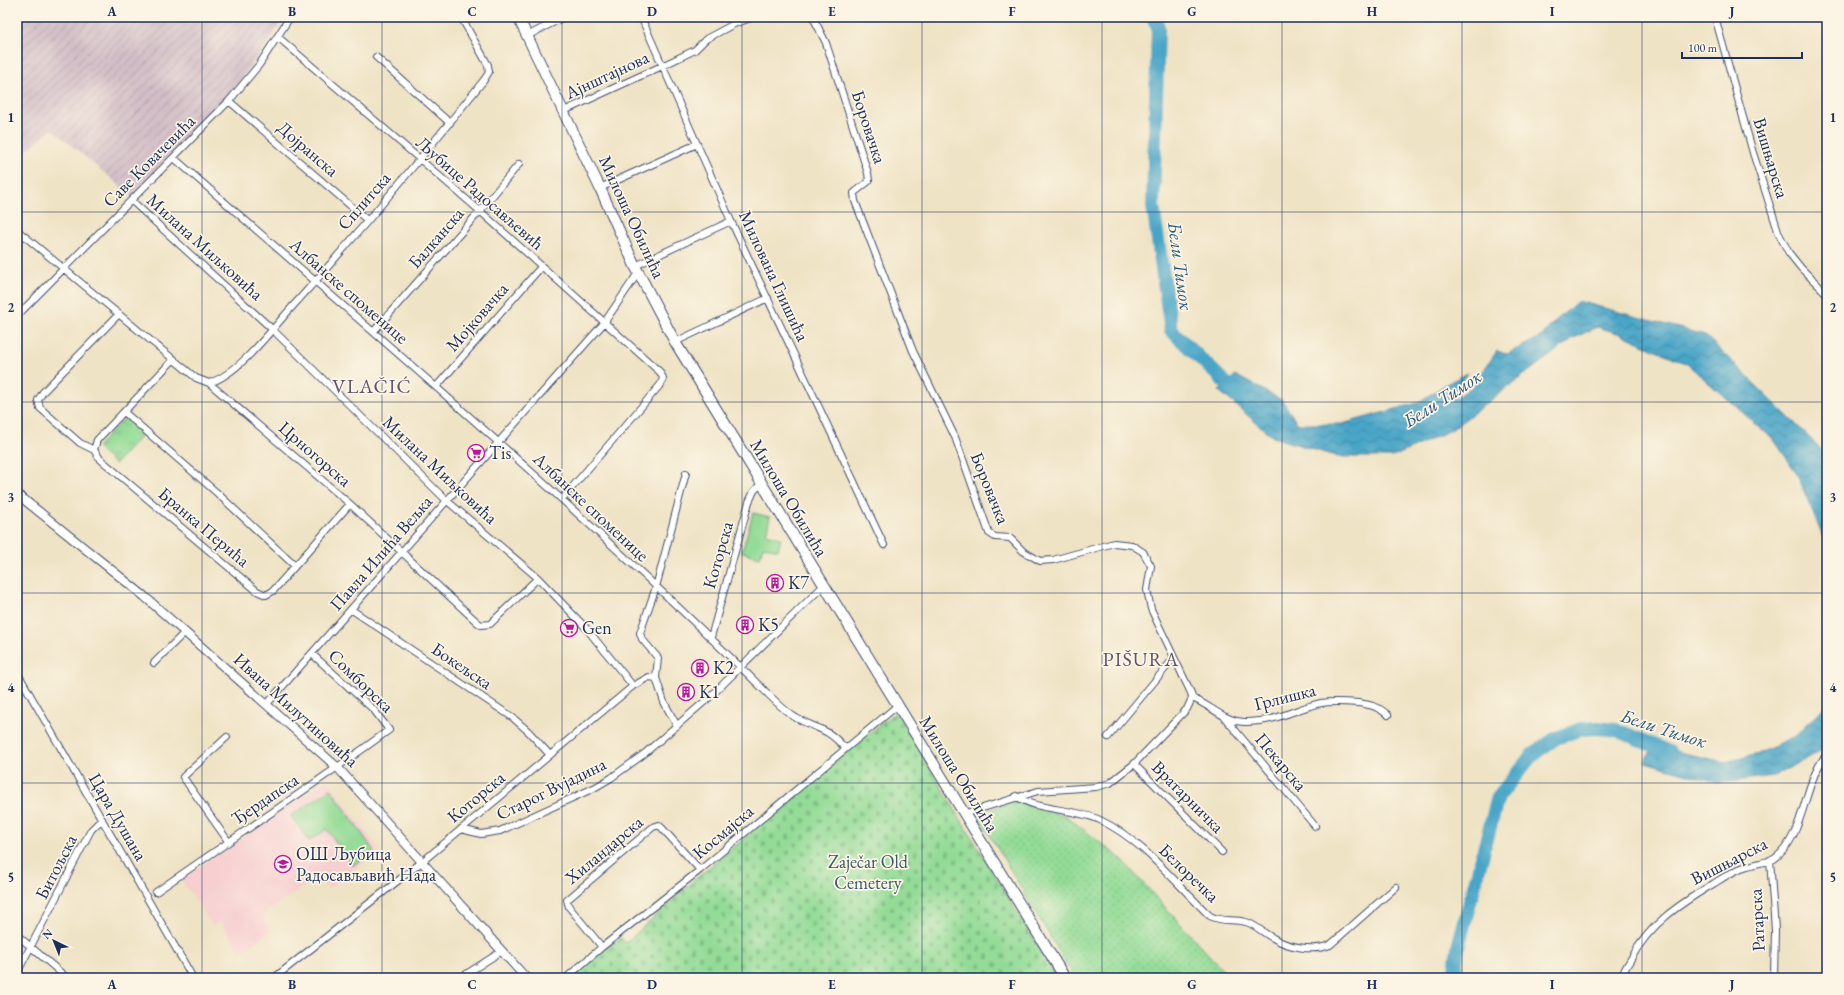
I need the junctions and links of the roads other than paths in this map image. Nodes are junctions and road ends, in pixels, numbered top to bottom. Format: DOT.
graph roads {
  1 [pos="290,17"];
  2 [pos="461,17"];
  3 [pos="518,17"];
  4 [pos="564,17"];
  5 [pos="641,17"];
  6 [pos="753,17"];
  7 [pos="813,17"];
  8 [pos="1715,17"];
  9 [pos="527,36"];
  10 [pos="278,37"];
  11 [pos="376,57"];
  12 [pos="662,66"];
  13 [pos="230,101"];
  14 [pos="564,111"];
  15 [pos="450,123"];
  16 [pos="697,144"];
  17 [pos="174,158"];
  18 [pos="420,160"];
  19 [pos="519,164"];
  20 [pos="600,188"];
  21 [pos="132,201"];
  22 [pos="480,212"];
  23 [pos="366,220"];
  24 [pos="731,221"];
  25 [pos="17,230"];
  26 [pos="541,267"];
  27 [pos="63,269"];
  28 [pos="637,269"];
  29 [pos="315,282"];
  30 [pos="1827,294"];
  31 [pos="768,298"];
  32 [pos="119,314"];
  33 [pos="17,316"];
  34 [pos="604,323"];
  35 [pos="272,329"];
  36 [pos="374,331"];
  37 [pos="675,342"];
  38 [pos="174,359"];
  39 [pos="209,383"];
  40 [pos="436,387"];
  41 [pos="124,412"];
  42 [pos="498,442"];
  43 [pos="94,450"];
  44 [pos="686,473"];
  45 [pos="761,484"];
  46 [pos="17,494"];
  47 [pos="562,499"];
  48 [pos="446,500"];
  49 [pos="350,504"];
  50 [pos="884,545"];
  51 [pos="402,553"];
  52 [pos="295,566"];
  53 [pos="538,578"];
  54 [pos="824,586"];
  55 [pos="656,587"];
  56 [pos="352,610"];
  57 [pos="185,632"];
  58 [pos="711,638"];
  59 [pos="312,654"];
  60 [pos="1174,658"];
  61 [pos="154,663"];
  62 [pos="740,667"];
  63 [pos="17,672"];
  64 [pos="656,678"];
  65 [pos="633,686"];
  66 [pos="1192,698"];
  67 [pos="267,704"];
  68 [pos="897,706"];
  69 [pos="1388,715"];
  70 [pos="1224,717"];
  71 [pos="678,726"];
  72 [pos="389,730"];
  73 [pos="227,737"];
  74 [pos="1108,737"];
  75 [pos="845,748"];
  76 [pos="1827,754"];
  77 [pos="550,755"];
  78 [pos="1134,764"];
  79 [pos="338,768"];
  80 [pos="1016,796"];
  81 [pos="963,814"];
  82 [pos="102,819"];
  83 [pos="1315,826"];
  84 [pos="461,829"];
  85 [pos="228,841"];
  86 [pos="1222,852"];
  87 [pos="1770,860"];
  88 [pos="422,861"];
  89 [pos="700,870"];
  90 [pos="1396,887"];
  91 [pos="156,892"];
  92 [pos="17,935"];
  93 [pos="31,947"];
  94 [pos="602,947"];
  95 [pos="502,951"];
  96 [pos="17,973"];
  97 [pos="67,978"];
  98 [pos="192,978"];
  99 [pos="274,978"];
  100 [pos="460,978"];
  101 [pos="526,978"];
  102 [pos="566,978"];
  103 [pos="1065,978"];
  104 [pos="1622,978"];
  105 [pos="1774,978"];
  1 -- 10 [label="street, Саве Ковачевића"];
  2 -- 15 [label="street, Сплитска"];
  3 -- 9 [label="main road, Милоша Обилића"];
  4 -- 9 [label="street"];
  5 -- 12 [label="street, Милована Глишића"];
  6 -- 12 [label="street, Ајнштајнова"];
  7 -- 60 [label="street, Боровачка"];
  8 -- 30 [label="street, Вишњарска"];
  9 -- 14 [label="main road, Милоша Обилића"];
  10 -- 13 [label="street, Саве Ковачевића"];
  10 -- 18 [label="street, Љубице Радосављевић"];
  11 -- 15 [label="street"];
  12 -- 14 [label="street, Ајнштајнова"];
  12 -- 16 [label="street, Милована Глишића"];
  13 -- 17 [label="street, Саве Ковачевића"];
  13 -- 23 [label="street, Дојранска"];
  14 -- 20 [label="main road, Милоша Обилића"];
  15 -- 18 [label="street, Сплитска"];
  16 -- 20 [label="street"];
  16 -- 24 [label="street, Милована Глишића"];
  17 -- 21 [label="street, Саве Ковачевића"];
  17 -- 29 [label="street, Албанске споменице"];
  18 -- 22 [label="street, Љубице Радосављевић"];
  18 -- 23 [label="street, Сплитска"];
  19 -- 22 [label="street, Балканска"];
  20 -- 28 [label="main road, Милоша Обилића"];
  21 -- 27 [label="street, Саве Ковачевића"];
  21 -- 35 [label="street, Милана Миљковића"];
  22 -- 26 [label="street, Љубице Радосављевић"];
  22 -- 36 [label="street, Балканска"];
  23 -- 29 [label="street, Сплитска"];
  24 -- 28 [label="street"];
  24 -- 31 [label="street, Милована Глишића"];
  25 -- 27 [label="street, Црногорска"];
  26 -- 34 [label="street, Љубице Радосављевић"];
  26 -- 40 [label="street, Мојковачка"];
  27 -- 32 [label="street, Црногорска"];
  27 -- 33 [label="street, Саве Ковачевића"];
  28 -- 34 [label="street, Павла Илића Вељка"];
  28 -- 37 [label="main road, Милоша Обилића"];
  29 -- 35 [label="street, Сплитска"];
  29 -- 36 [label="street, Албанске споменице"];
  31 -- 37 [label="street"];
  31 -- 50 [label="street, Милована Глишића"];
  32 -- 38 [label="street, Црногорска"];
  32 -- 43 [label="street, Бранка Перића"];
  34 -- 42 [label="street, Павла Илића Вељка"];
  34 -- 47 [label="street, Љубице Радосављевић"];
  35 -- 39 [label="street, Сплитска"];
  35 -- 48 [label="street, Милана Миљковића"];
  36 -- 40 [label="street, Албанске споменице"];
  37 -- 45 [label="main road, Милоша Обилића"];
  38 -- 39 [label="street, Црногорска"];
  38 -- 41 [label="street"];
  39 -- 49 [label="street, Црногорска"];
  40 -- 42 [label="street, Албанске споменице"];
  41 -- 43 [label="street"];
  41 -- 52 [label="street, Бранка Перића"];
  42 -- 47 [label="street, Албанске споменице"];
  42 -- 48 [label="street, Павла Илића Вељка"];
  43 -- 52 [label="street, Бранка Перића"];
  44 -- 55 [label="street"];
  45 -- 54 [label="main road, Милоша Обилића"];
  45 -- 58 [label="street, Которска"];
  46 -- 57 [label="street, Ивана Милутиновића"];
  47 -- 55 [label="street, Албанске споменице"];
  48 -- 51 [label="street, Павла Илића Вељка"];
  48 -- 53 [label="street, Милана Миљковића"];
  49 -- 51 [label="street, Црногорска"];
  49 -- 52 [label="street, Бранка Перића"];
  51 -- 53 [label="street, Црногорска"];
  51 -- 56 [label="street, Павла Илића Вељка"];
  53 -- 65 [label="street, Милана Миљковића"];
  54 -- 62 [label="street, Старог Вујадина"];
  54 -- 68 [label="main road, Милоша Обилића"];
  55 -- 58 [label="street, Албанске споменице"];
  55 -- 64 [label="street"];
  56 -- 59 [label="street, Павла Илића Вељка"];
  56 -- 77 [label="street, Бокељска"];
  57 -- 61 [label="street"];
  57 -- 67 [label="street, Ивана Милутиновића"];
  58 -- 62 [label="street, Албанске споменице"];
  59 -- 67 [label="street, Павла Илића Вељка"];
  59 -- 72 [label="street, Сомборска"];
  60 -- 66 [label="street, Боровачка"];
  60 -- 74 [label="street"];
  62 -- 71 [label="street, Старог Вујадина"];
  62 -- 75 [label="street, Албанске споменице"];
  63 -- 82 [label="street, Цара Душана"];
  64 -- 65 [label="street, Которска"];
  64 -- 71 [label="street"];
  65 -- 77 [label="street, Которска"];
  66 -- 70 [label="street, Грлишка"];
  66 -- 78 [label="street"];
  67 -- 79 [label="street, Ивана Милутиновића"];
  68 -- 75 [label="street, Космајска"];
  68 -- 81 [label="main road, Милоша Обилића"];
  69 -- 70 [label="street, Грлишка"];
  70 -- 83 [label="street, Пекарска"];
  71 -- 84 [label="street, Старог Вујадина"];
  72 -- 79 [label="street, Ђердапска"];
  73 -- 85 [label="street"];
  75 -- 89 [label="street, Космајска"];
  76 -- 87 [label="street, Вишњарска"];
  77 -- 84 [label="street, Которска"];
  78 -- 80 [label="street"];
  78 -- 86 [label="street, Вратарничка"];
  79 -- 85 [label="street, Ђердапска"];
  79 -- 88 [label="street, Ивана Милутиновића"];
  80 -- 81 [label="street"];
  80 -- 90 [label="street, Белоречка"];
  81 -- 103 [label="main road, Милоша Обилића"];
  82 -- 93 [label="street, Битољска"];
  82 -- 98 [label="street, Цара Душана"];
  84 -- 88 [label="street, Которска"];
  85 -- 91 [label="street, Ђердапска"];
  87 -- 104 [label="street, Вишњарска"];
  87 -- 105 [label="street, Ратарска"];
  88 -- 95 [label="street, Ивана Милутиновића"];
  88 -- 99 [label="street, Которска"];
  89 -- 94 [label="street, Космајска"];
  89 -- 94 [label="street, Хиландарска"];
  92 -- 93 [label="street"];
  93 -- 96 [label="street, Битољска"];
  93 -- 97 [label="street"];
  94 -- 102 [label="street, Космајска"];
  95 -- 100 [label="street"];
  95 -- 101 [label="street, Ивана Милутиновића"];
}
